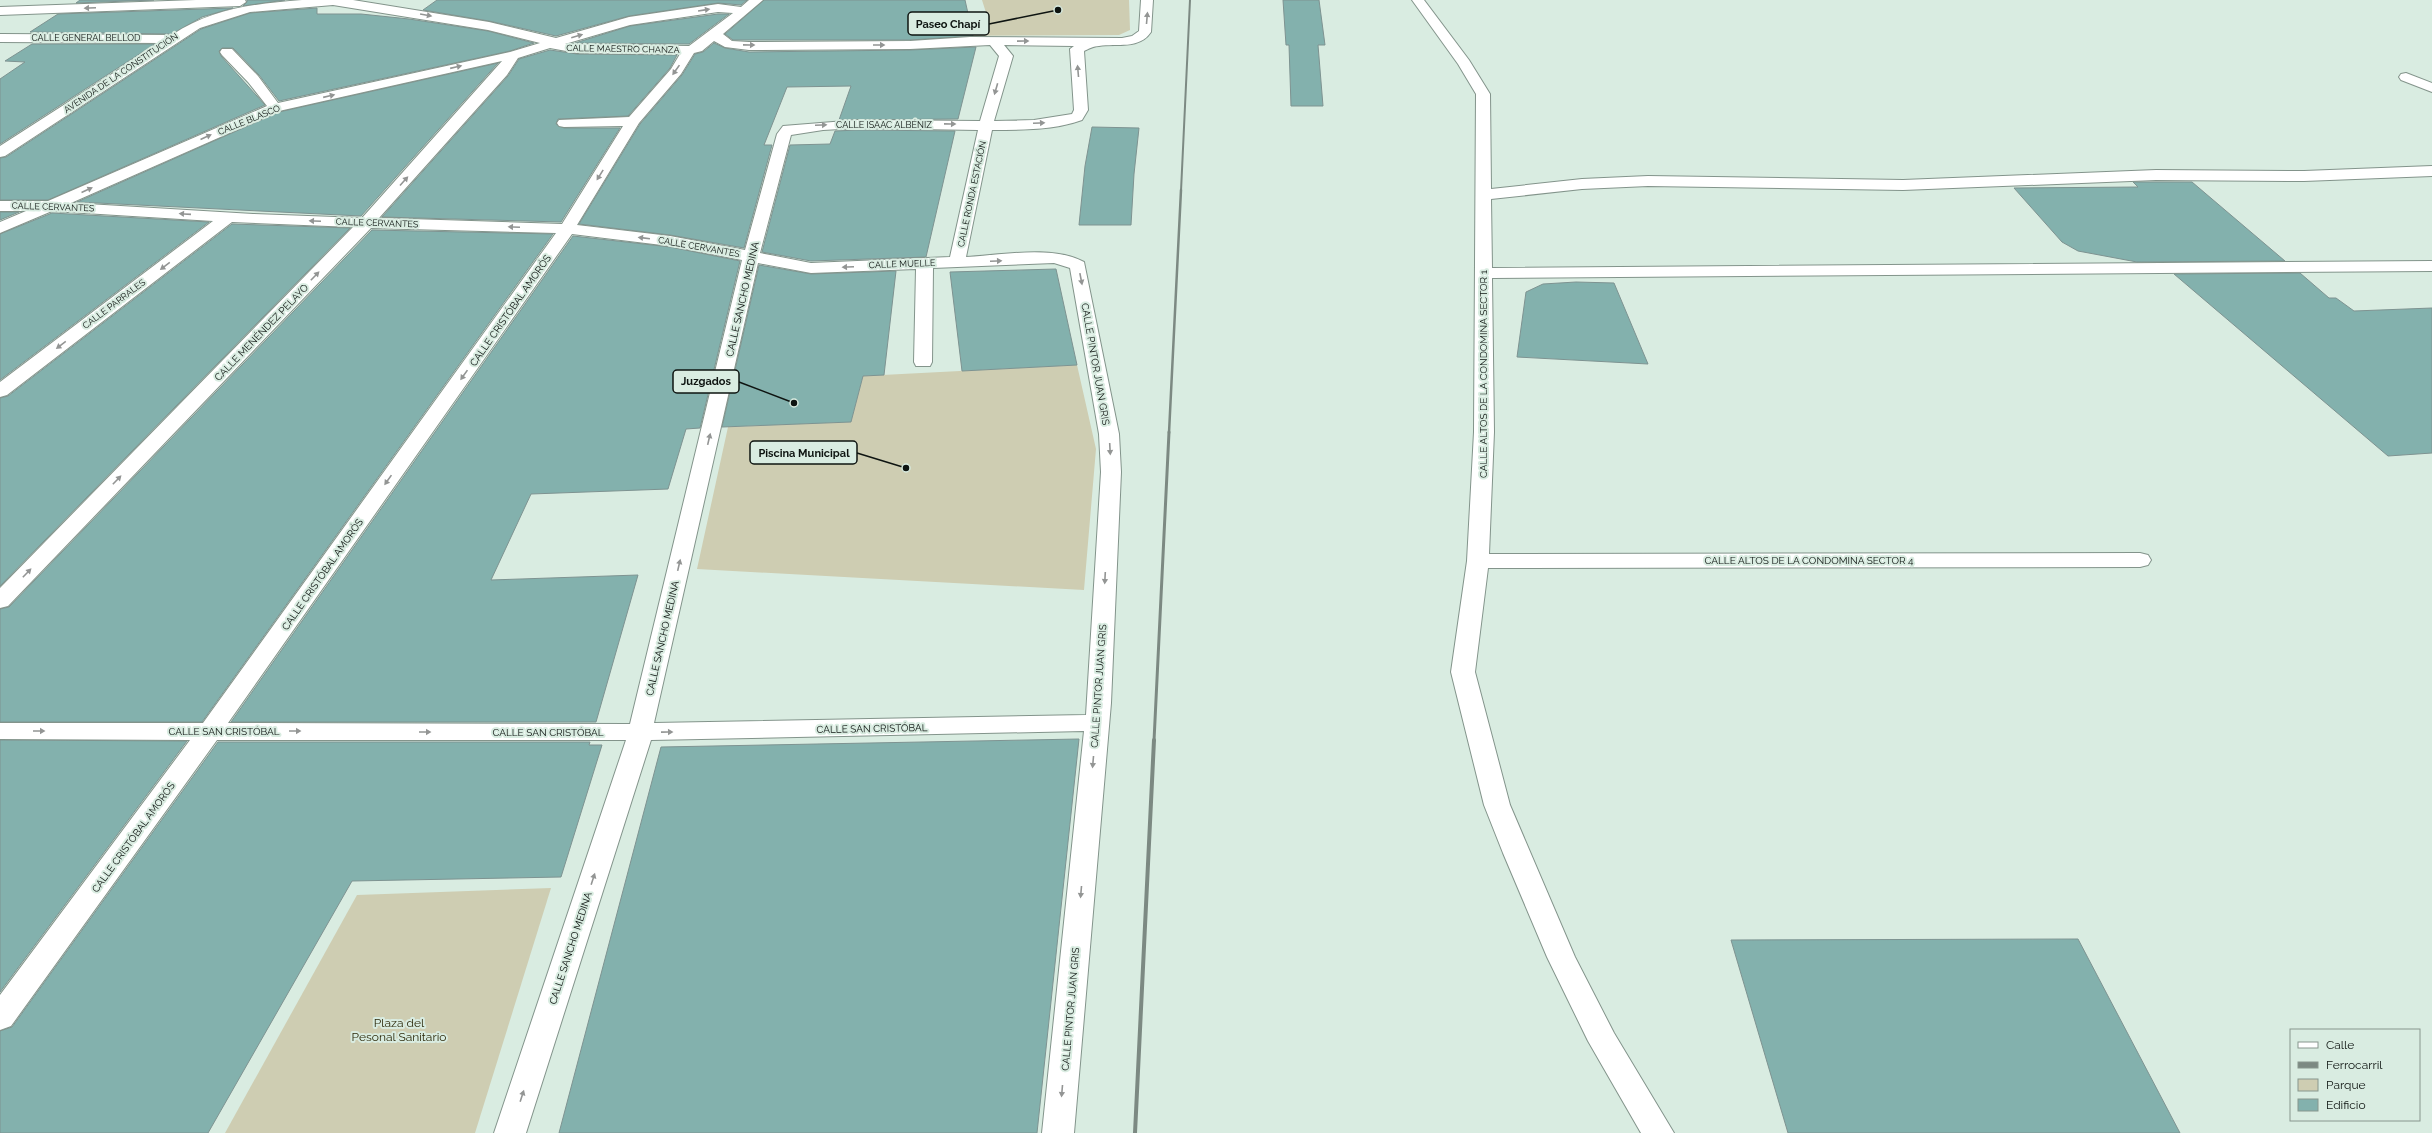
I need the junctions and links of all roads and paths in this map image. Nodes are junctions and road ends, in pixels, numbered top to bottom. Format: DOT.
graph roads {
  1 [pos="347,0"];
  2 [pos="758,0"];
  3 [pos="1147,0"];
  4 [pos="1418,0"];
  5 [pos="332,1"];
  6 [pos="410,1"];
  7 [pos="244,4"];
  8 [pos="383,8"];
  9 [pos="0,11"];
  10 [pos="740,12"];
  11 [pos="716,32"];
  12 [pos="0,38"];
  13 [pos="172,39"];
  14 [pos="539,42"];
  15 [pos="994,42"];
  16 [pos="1096,42"];
  17 [pos="689,50"];
  18 [pos="227,52"];
  19 [pos="513,55"];
  20 [pos="2406,77"];
  21 [pos="2432,88"];
  22 [pos="275,108"];
  23 [pos="633,121"];
  24 [pos="564,123"];
  25 [pos="986,125"];
  26 [pos="784,134"];
  27 [pos="0,152"];
  28 [pos="2432,172"];
  29 [pos="1483,195"];
  30 [pos="0,206"];
  31 [pos="50,206"];
  32 [pos="229,217"];
  33 [pos="366,223"];
  34 [pos="0,228"];
  35 [pos="567,229"];
  36 [pos="751,257"];
  37 [pos="1054,258"];
  38 [pos="957,262"];
  39 [pos="925,264"];
  40 [pos="2432,266"];
  41 [pos="1484,273"];
  42 [pos="923,362"];
  43 [pos="0,391"];
  44 [pos="1478,560"];
  45 [pos="2140,560"];
  46 [pos="0,602"];
  47 [pos="1096,723"];
  48 [pos="0,731"];
  49 [pos="210,731"];
  50 [pos="640,732"];
  51 [pos="0,1018"];
  52 [pos="510,1133"];
  53 [pos="1058,1133"];
  54 [pos="1658,1133"];
  1 -- 5 [label="street"];
  2 -- 10 [label="street"];
  16 -- 3 [label="street, one-way"];
  4 -- 29 [label="street, CALLE ALTOS DE LA CONDOMINA SECTOR 1"];
  5 -- 7 [label="street"];
  5 -- 8 [label="street, CALLE MAESTRO CHANZA"];
  6 -- 8 [label="street, CALLE MAESTRO CHANZA"];
  7 -- 9 [label="street, one-way"];
  7 -- 13 [label="street, AVENIDA DE LA CONSTITUCIÓN"];
  8 -- 14 [label="street, CALLE MAESTRO CHANZA, one-way"];
  10 -- 11 [label="street"];
  14 -- 10 [label="street, CALLE BLASCO, one-way"];
  11 -- 15 [label="street, one-way"];
  11 -- 17 [label="street"];
  12 -- 13 [label="street, CALLE GENERAL BELLOD"];
  13 -- 27 [label="street, AVENIDA DE LA CONSTITUCIÓN"];
  14 -- 17 [label="street, CALLE MAESTRO CHANZA"];
  14 -- 19 [label="street, CALLE BLASCO"];
  15 -- 16 [label="street, one-way"];
  15 -- 25 [label="street, CALLE RONDA ESTACIÓN, one-way"];
  25 -- 16 [label="street, one-way"];
  17 -- 23 [label="street, CALLE CRISTÓBAL AMORÓS, one-way"];
  18 -- 22 [label="street"];
  22 -- 19 [label="street, CALLE BLASCO, one-way"];
  33 -- 19 [label="street, CALLE MENÉNDEZ PELAYO, one-way"];
  20 -- 21 [label="street"];
  31 -- 22 [label="street, CALLE BLASCO, one-way"];
  23 -- 24 [label="street"];
  23 -- 35 [label="street, CALLE CRISTÓBAL AMORÓS, one-way"];
  26 -- 25 [label="street, CALLE ISAAC ALBÉNIZ, one-way"];
  25 -- 38 [label="street, CALLE RONDA ESTACIÓN"];
  26 -- 36 [label="street, CALLE SANCHO MEDINA"];
  28 -- 29 [label="street"];
  29 -- 41 [label="street, CALLE ALTOS DE LA CONDOMINA SECTOR 1"];
  30 -- 31 [label="street, CALLE CERVANTES"];
  32 -- 31 [label="street, CALLE CERVANTES, one-way"];
  31 -- 34 [label="street, CALLE BLASCO"];
  33 -- 32 [label="street, CALLE CERVANTES, one-way"];
  32 -- 43 [label="street, CALLE PARRALES, one-way"];
  35 -- 33 [label="street, CALLE CERVANTES, one-way"];
  46 -- 33 [label="street, CALLE MENÉNDEZ PELAYO, one-way"];
  36 -- 35 [label="street, CALLE CERVANTES, one-way"];
  35 -- 49 [label="street, CALLE CRISTÓBAL AMORÓS, one-way"];
  39 -- 36 [label="street, CALLE MUELLE, one-way"];
  50 -- 36 [label="street, CALLE SANCHO MEDINA, one-way"];
  38 -- 37 [label="street, CALLE MUELLE, one-way"];
  37 -- 47 [label="street, CALLE PINTOR JUAN GRIS, one-way"];
  38 -- 39 [label="street, CALLE MUELLE"];
  39 -- 42 [label="street"];
  40 -- 41 [label="street"];
  41 -- 44 [label="street, CALLE ALTOS DE LA CONDOMINA SECTOR 1"];
  44 -- 45 [label="street, CALLE ALTOS DE LA CONDOMINA SECTOR 4"];
  44 -- 54 [label="street, CALLE ALTOS DE LA CONDOMINA SECTOR 1"];
  50 -- 47 [label="street, CALLE SAN CRISTÓBAL, one-way"];
  47 -- 53 [label="street, CALLE PINTOR JUAN GRIS, one-way"];
  48 -- 49 [label="street, CALLE SAN CRISTÓBAL, one-way"];
  49 -- 50 [label="street, CALLE SAN CRISTÓBAL, one-way"];
  49 -- 51 [label="street, CALLE CRISTÓBAL AMORÓS"];
  52 -- 50 [label="street, CALLE SANCHO MEDINA, one-way"];
}
